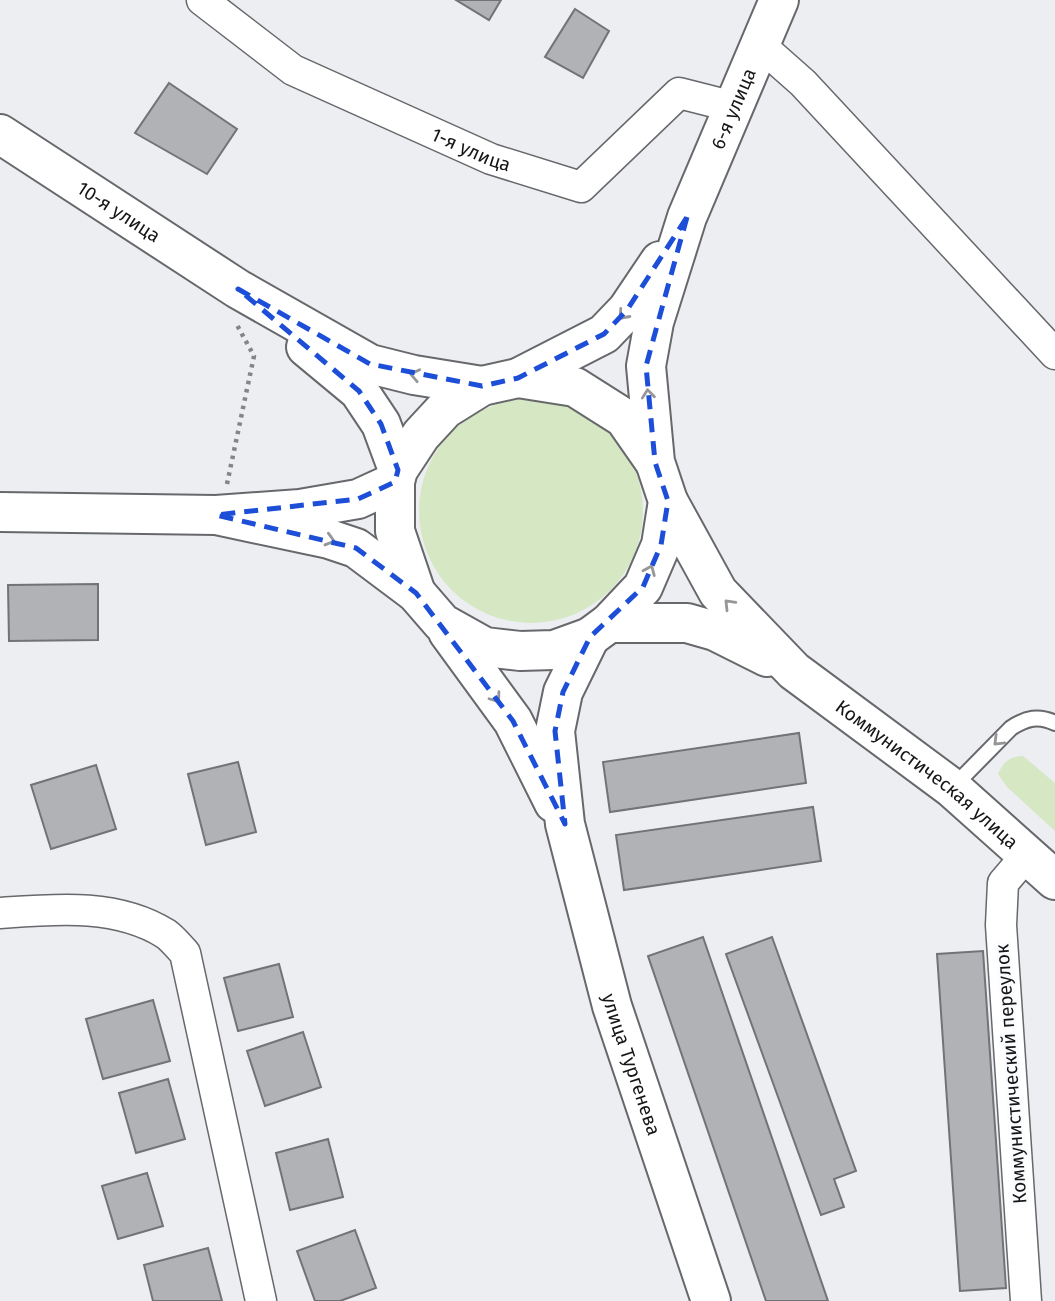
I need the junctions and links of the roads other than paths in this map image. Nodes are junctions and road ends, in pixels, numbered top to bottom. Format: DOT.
graph roads {
  1 [pos="202,0"];
  2 [pos="779,0"];
  3 [pos="760,45"];
  4 [pos="734,107"];
  5 [pos="0,134"];
  6 [pos="687,217"];
  7 [pos="238,289"];
  8 [pos="1055,354"];
  9 [pos="500,382"];
  10 [pos="655,462"];
  11 [pos="396,476"];
  12 [pos="668,501"];
  13 [pos="0,512"];
  14 [pos="216,515"];
  15 [pos="415,593"];
  16 [pos="442,623"];
  17 [pos="599,630"];
  18 [pos="794,671"];
  19 [pos="1055,723"];
  20 [pos="952,788"];
  21 [pos="565,824"];
  22 [pos="1026,856"];
  23 [pos="1055,880"];
  24 [pos="0,913"];
  25 [pos="261,1301"];
  26 [pos="711,1301"];
  27 [pos="1026,1301"];
  1 -- 4 [label="street, 1-я улица"];
  2 -- 3 [label="street, 6-я улица"];
  3 -- 4 [label="street, 6-я улица"];
  3 -- 8 [label="street"];
  4 -- 6 [label="street, 6-я улица"];
  5 -- 7 [label="street, 10-я улица"];
  6 -- 9 [label="street, one-way"];
  10 -- 6 [label="street, one-way"];
  9 -- 7 [label="street, 10-я улица, one-way"];
  7 -- 11 [label="street, 10-я улица"];
  9 -- 10 [label="street, 10-я улица"];
  9 -- 11 [label="street"];
  10 -- 12 [label="street, Коммунистическая улица"];
  11 -- 14 [label="street"];
  11 -- 15 [label="street"];
  17 -- 12 [label="street, one-way"];
  18 -- 12 [label="street, Коммунистическая улица, one-way"];
  13 -- 14 [label="street"];
  14 -- 15 [label="street, one-way"];
  15 -- 16 [label="street"];
  16 -- 17 [label="street"];
  16 -- 21 [label="street, улица Тургенева, one-way"];
  17 -- 18 [label="street, Коммунистическая улица"];
  17 -- 21 [label="street, улица Тургенева"];
  18 -- 20 [label="street, Коммунистическая улица"];
  19 -- 20 [label="lane, one-way"];
  20 -- 22 [label="street, Коммунистическая улица"];
  21 -- 26 [label="street, улица Тургенева"];
  22 -- 23 [label="street, Коммунистическая улица"];
  22 -- 27 [label="street, Коммунистический переулок"];
  24 -- 25 [label="street"];
}
